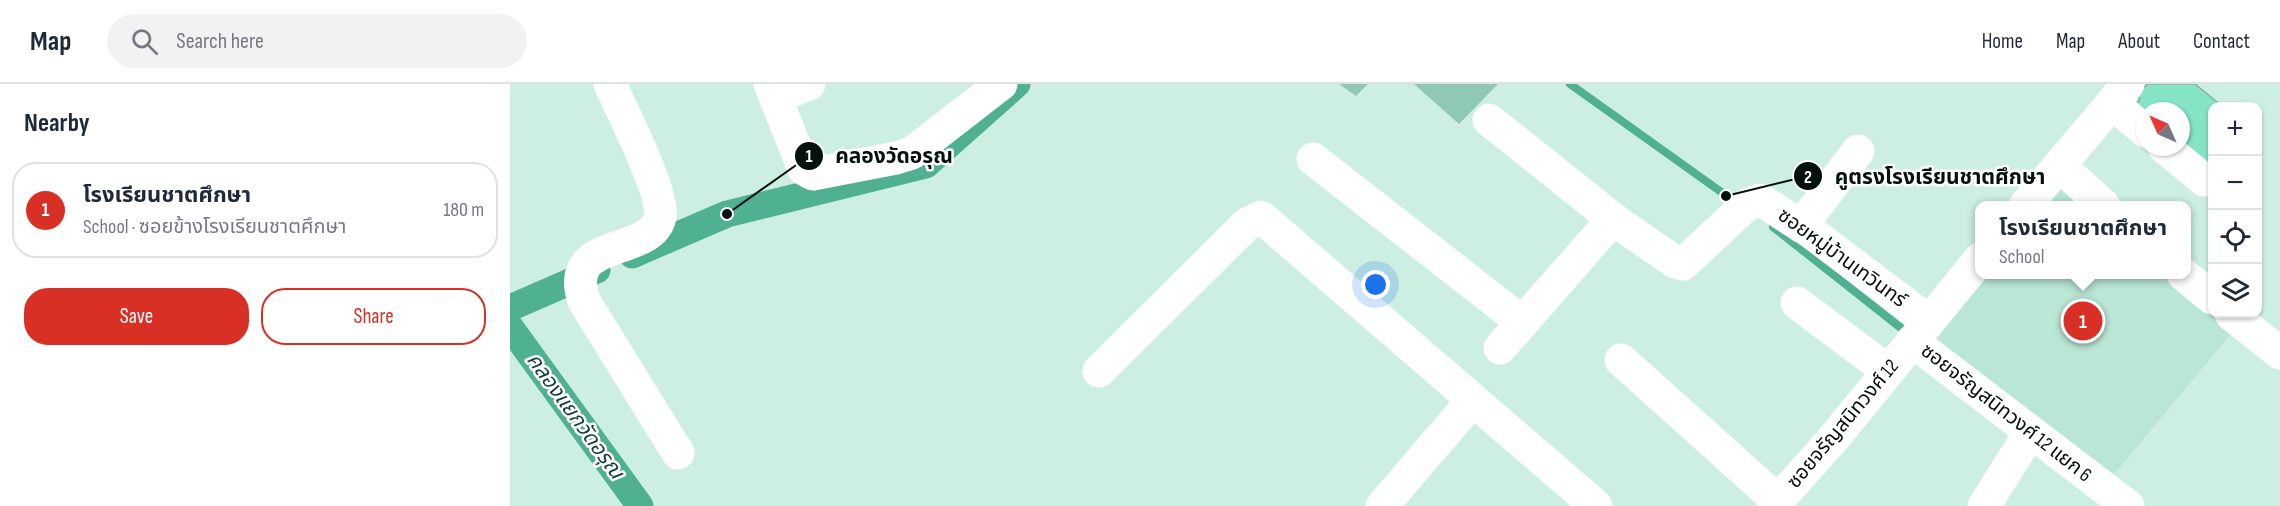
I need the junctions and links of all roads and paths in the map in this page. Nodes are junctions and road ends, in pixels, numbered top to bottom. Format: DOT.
graph roads {
  1 [pos="610,84"];
  2 [pos="809,84"];
  3 [pos="1001,84"];
  4 [pos="773,90"];
  5 [pos="2120,94"];
  6 [pos="2136,118"];
  7 [pos="1489,120"];
  8 [pos="1858,151"];
  9 [pos="2175,156"];
  10 [pos="1313,159"];
  11 [pos="2060,166"];
  12 [pos="2204,180"];
  13 [pos="2029,201"];
  14 [pos="2098,201"];
  15 [pos="1612,219"];
  16 [pos="1801,226"];
  17 [pos="1975,264"];
  18 [pos="2189,279"];
  19 [pos="2208,295"];
  20 [pos="1797,303"];
  21 [pos="2236,318"];
  22 [pos="1522,322"];
  23 [pos="1920,331"];
  24 [pos="1500,348"];
  25 [pos="2280,353"];
  26 [pos="1620,360"];
  27 [pos="1099,371"];
  28 [pos="1888,371"];
  29 [pos="1473,400"];
  30 [pos="2030,433"];
  31 [pos="678,453"];
  32 [pos="1775,504"];
  33 [pos="1382,506"];
  34 [pos="1596,506"];
  35 [pos="1984,506"];
  36 [pos="2128,506"];
  1 -- 31 [label="street"];
  2 -- 4 [label="street"];
  3 -- 4 [label="street"];
  5 -- 6 [label="street"];
  5 -- 11 [label="street"];
  7 -- 15 [label="street, ซอยหมู่บ้านเทวินทร์"];
  8 -- 16 [label="street"];
  9 -- 12 [label="street"];
  10 -- 22 [label="street"];
  11 -- 13 [label="street"];
  11 -- 14 [label="street"];
  15 -- 16 [label="street, ซอยหมู่บ้านเทวินทร์"];
  15 -- 22 [label="street"];
  16 -- 23 [label="street, ซอยหมู่บ้านเทวินทร์"];
  17 -- 23 [label="street, ซอยจรัญสนิทวงศ์ 12"];
  18 -- 19 [label="street"];
  20 -- 28 [label="street"];
  21 -- 25 [label="street"];
  22 -- 24 [label="street"];
  23 -- 28 [label="street, ซอยจรัญสนิทวงศ์ 12"];
  23 -- 30 [label="street, ซอยจรัญสนิทวงศ์ 12 แยก 6"];
  26 -- 32 [label="street"];
  27 -- 29 [label="street"];
  28 -- 32 [label="street, ซอยจรัญสนิทวงศ์ 12"];
  29 -- 33 [label="street"];
  29 -- 34 [label="street"];
  30 -- 35 [label="street"];
  30 -- 36 [label="street, ซอยจรัญสนิทวงศ์ 12 แยก 6"];
}
